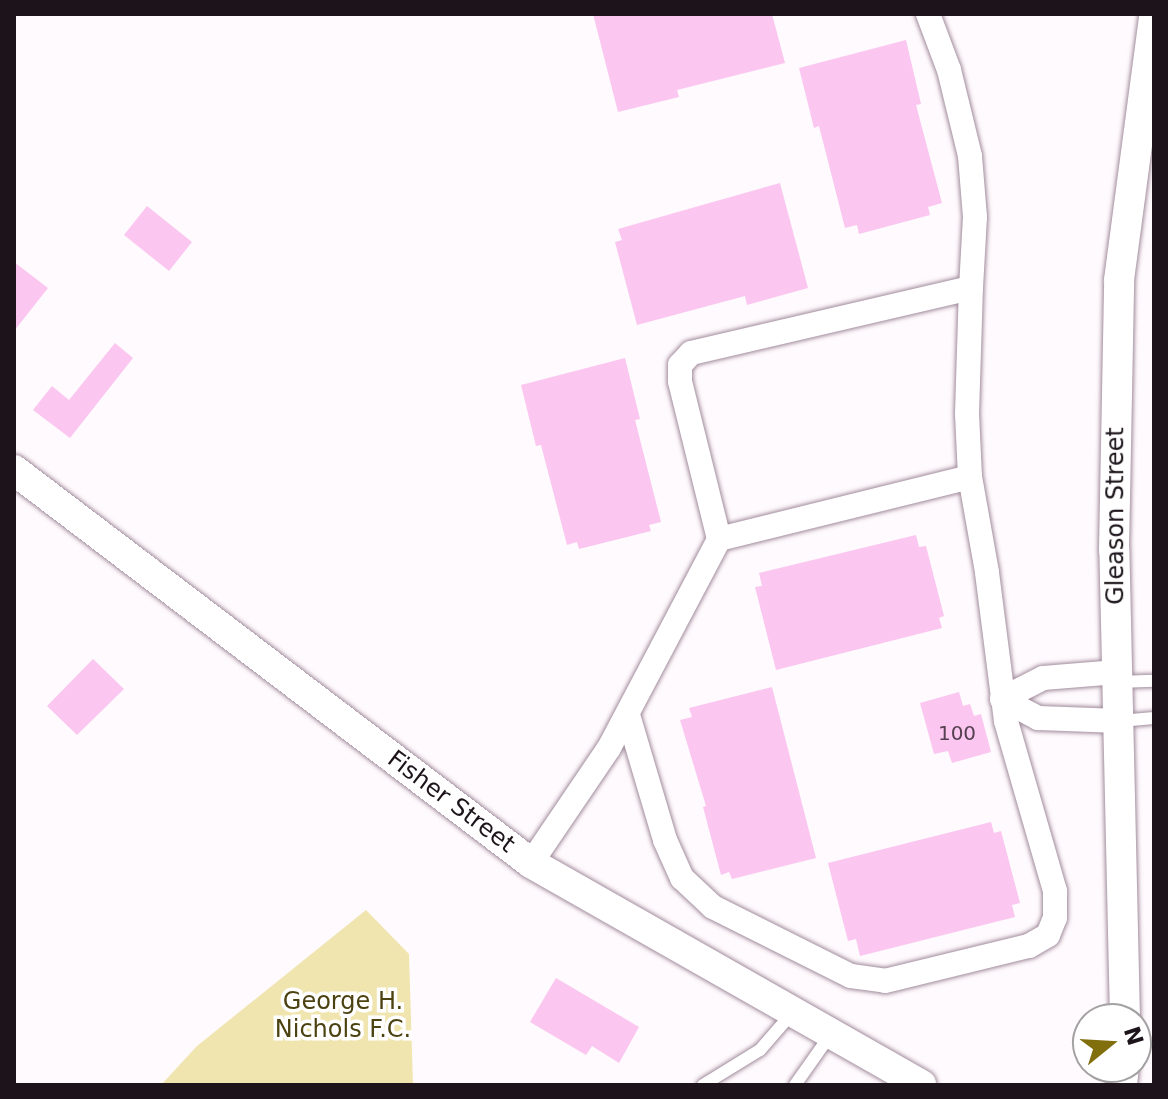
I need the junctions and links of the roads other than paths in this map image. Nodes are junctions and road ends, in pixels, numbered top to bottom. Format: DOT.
graph roads {
  1 [pos="928,14"];
  2 [pos="1154,16"];
  3 [pos="1147,115"];
  4 [pos="971,288"];
  5 [pos="15,473"];
  6 [pos="970,477"];
  7 [pos="719,539"];
  8 [pos="1117,677"];
  9 [pos="1154,681"];
  10 [pos="1002,699"];
  11 [pos="628,715"];
  12 [pos="1154,718"];
  13 [pos="1120,721"];
  14 [pos="531,863"];
  15 [pos="1125,1003"];
  16 [pos="793,1012"];
  17 [pos="831,1034"];
  18 [pos="707,1084"];
  19 [pos="795,1085"];
  20 [pos="921,1085"];
  1 -- 4 [label="street"];
  2 -- 3 [label="street, Gleason Street"];
  3 -- 8 [label="street, Gleason Street"];
  4 -- 6 [label="street"];
  4 -- 7 [label="street"];
  5 -- 14 [label="street, Fisher Street"];
  6 -- 7 [label="street"];
  6 -- 10 [label="street"];
  7 -- 11 [label="street"];
  8 -- 9 [label="lane"];
  8 -- 10 [label="street"];
  8 -- 13 [label="street, Gleason Street"];
  10 -- 11 [label="street"];
  10 -- 13 [label="street"];
  11 -- 14 [label="street"];
  12 -- 13 [label="lane"];
  13 -- 15 [label="street, Gleason Street"];
  14 -- 16 [label="street, Fisher Street"];
  16 -- 17 [label="street, Fisher Street"];
  16 -- 18 [label="lane"];
  17 -- 19 [label="lane"];
  17 -- 20 [label="street, Fisher Street"];
}
